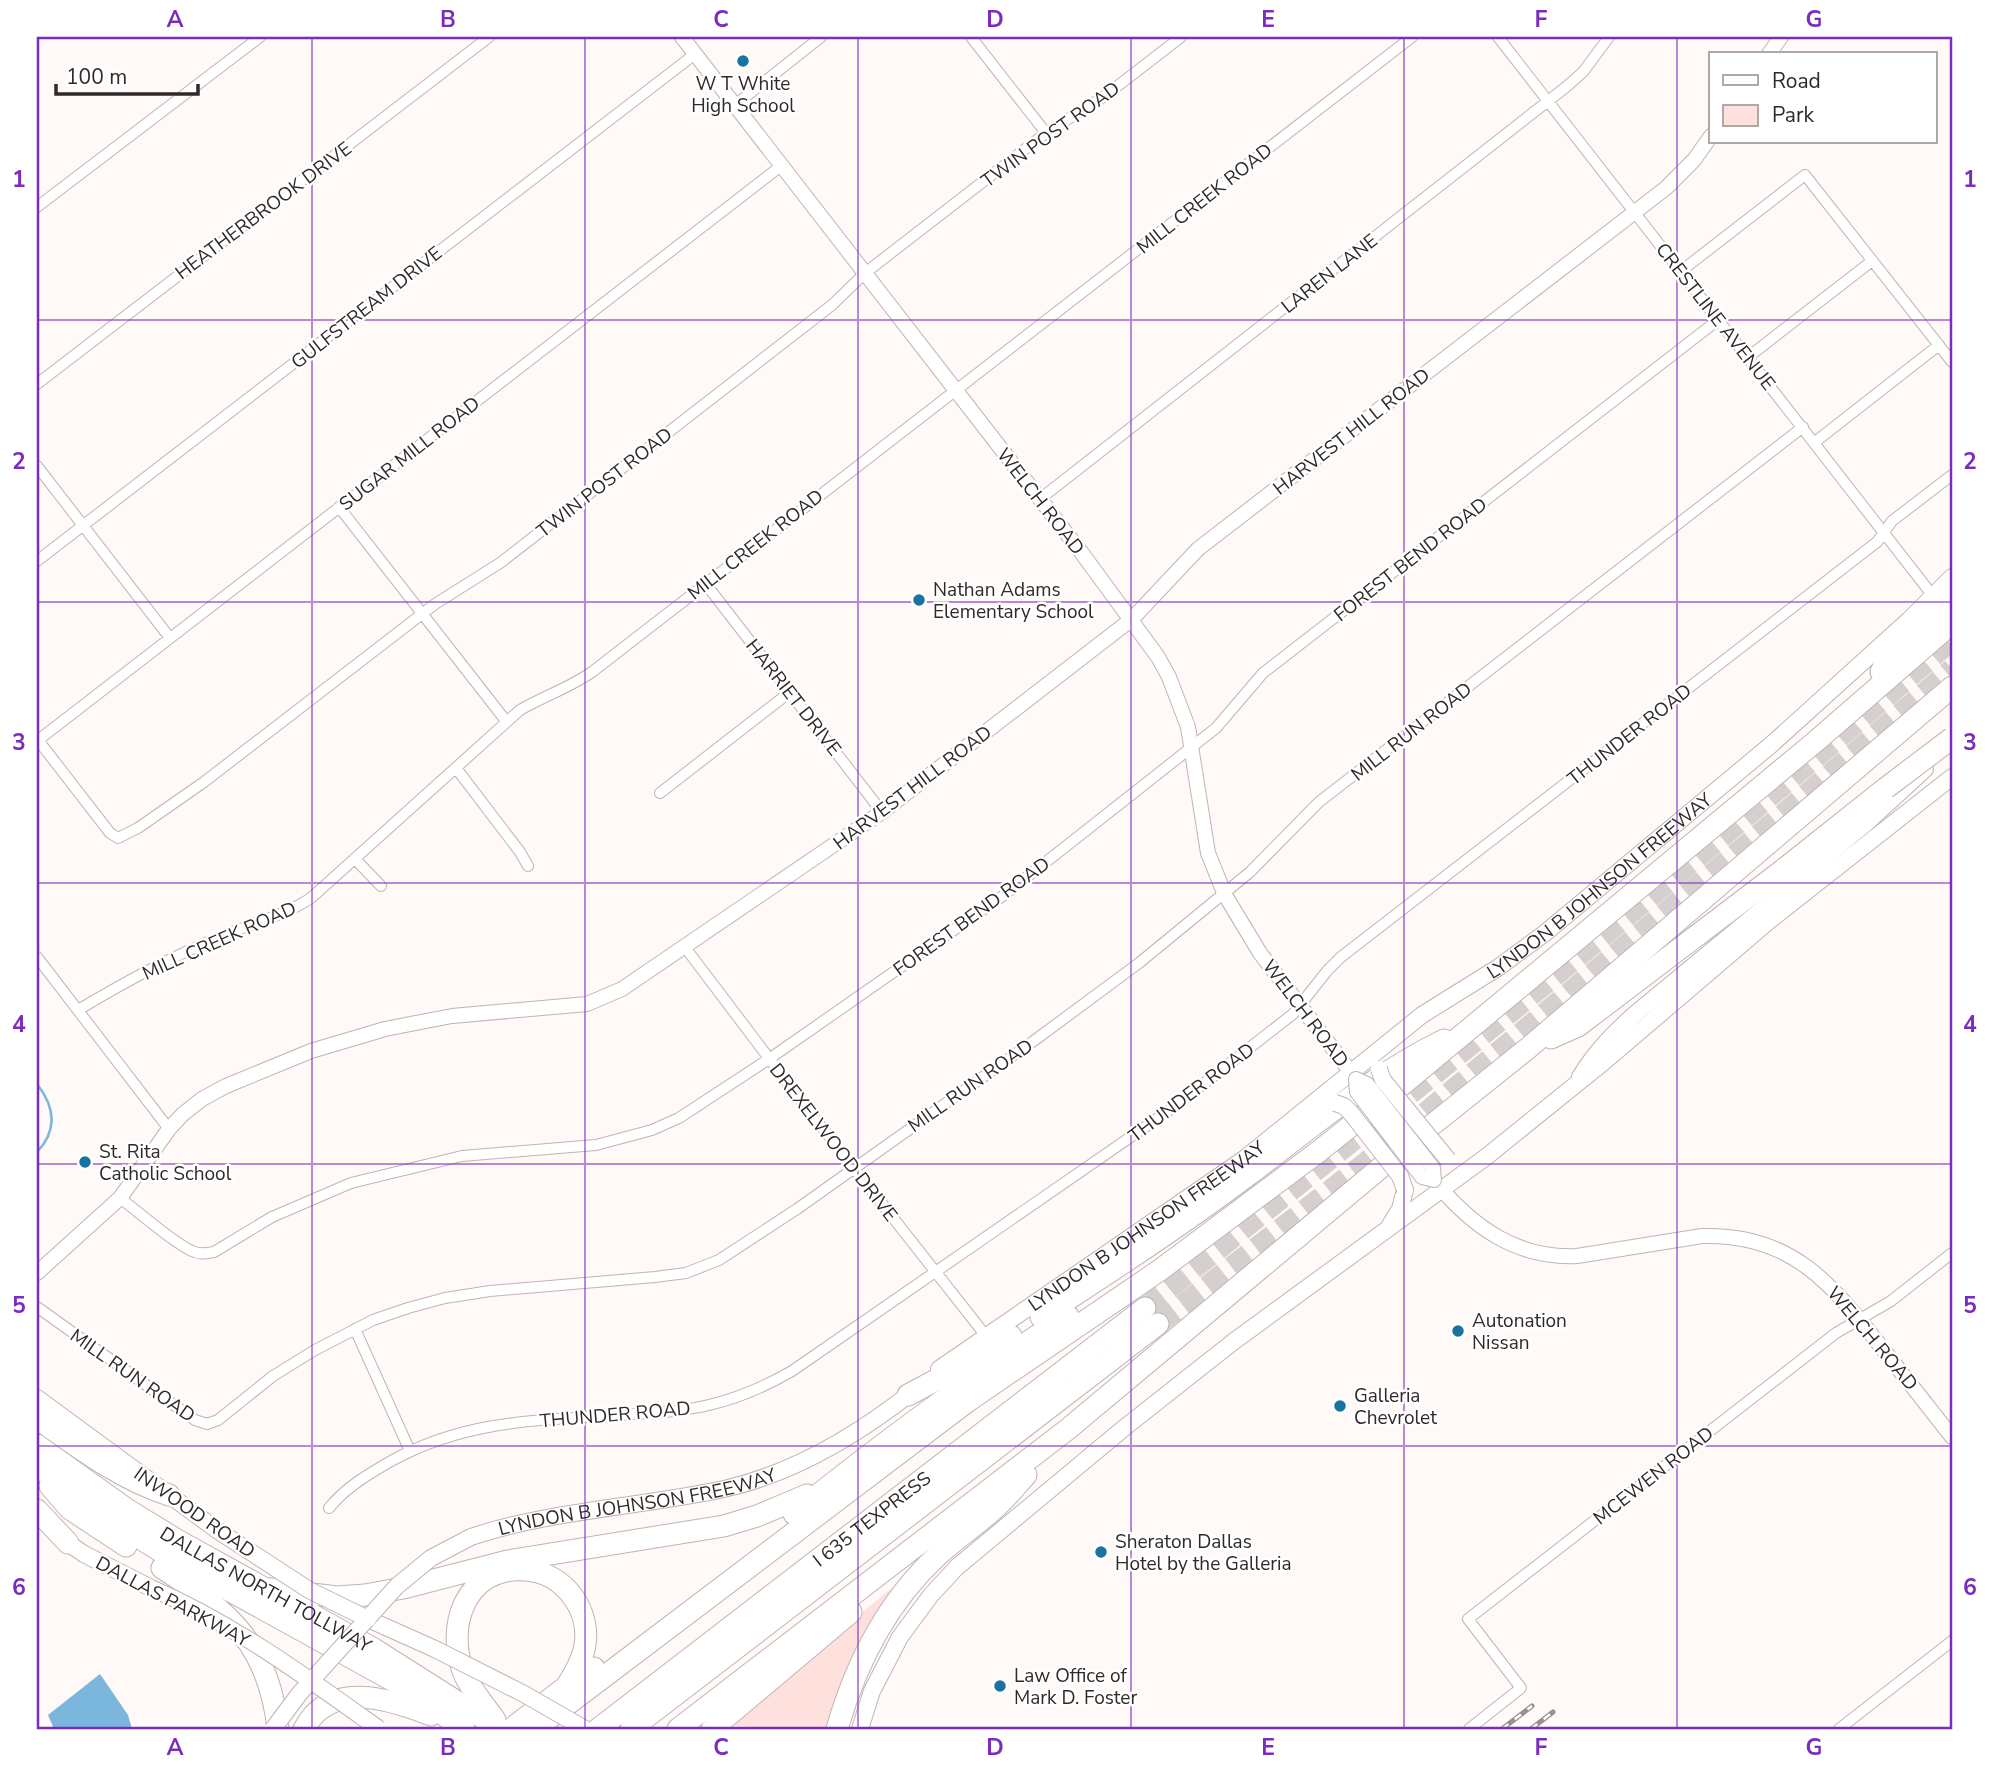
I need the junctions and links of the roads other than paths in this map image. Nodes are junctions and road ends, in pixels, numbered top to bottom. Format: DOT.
graph roads {
  1 [pos="260,37"];
  2 [pos="489,37"];
  3 [pos="682,37"];
  4 [pos="821,37"];
  5 [pos="971,37"];
  6 [pos="1181,37"];
  7 [pos="1412,37"];
  8 [pos="1497,37"];
  9 [pos="1609,37"];
  10 [pos="1781,37"];
  11 [pos="1770,52"];
  12 [pos="695,54"];
  13 [pos="1548,101"];
  14 [pos="734,105"];
  15 [pos="1045,132"];
  16 [pos="1709,139"];
  17 [pos="781,166"];
  18 [pos="37,207"];
  19 [pos="1635,212"];
  20 [pos="1872,261"];
  21 [pos="1681,271"];
  22 [pos="865,274"];
  23 [pos="1718,320"];
  24 [pos="1939,345"];
  25 [pos="1747,358"];
  26 [pos="1952,362"];
  27 [pos="37,384"];
  28 [pos="956,390"];
  29 [pos="1803,428"];
  30 [pos="1815,442"];
  31 [pos="37,466"];
  32 [pos="1952,475"];
  33 [pos="1040,499"];
  34 [pos="339,507"];
  35 [pos="83,526"];
  36 [pos="1884,532"];
  37 [pos="37,561"];
  38 [pos="1952,577"];
  39 [pos="705,583"];
  40 [pos="1943,597"];
  41 [pos="423,613"];
  42 [pos="1132,619"];
  43 [pos="1952,623"];
  44 [pos="170,638"];
  45 [pos="1952,687"];
  46 [pos="790,692"];
  47 [pos="1868,697"];
  48 [pos="506,721"];
  49 [pos="1952,738"];
  50 [pos="37,740"];
  51 [pos="1192,747"];
  52 [pos="456,768"];
  53 [pos="1952,777"];
  54 [pos="660,793"];
  55 [pos="882,812"];
  56 [pos="355,859"];
  57 [pos="528,866"];
  58 [pos="381,886"];
  59 [pos="1225,895"];
  60 [pos="684,946"];
  61 [pos="37,957"];
  62 [pos="1299,1005"];
  63 [pos="78,1010"];
  64 [pos="1477,1023"];
  65 [pos="1400,1032"];
  66 [pos="1527,1049"];
  67 [pos="769,1059"];
  68 [pos="1353,1076"];
  69 [pos="1575,1085"];
  70 [pos="1316,1101"];
  71 [pos="169,1129"];
  72 [pos="1486,1157"];
  73 [pos="853,1167"];
  74 [pos="1438,1185"];
  75 [pos="120,1198"];
  76 [pos="1381,1235"];
  77 [pos="1952,1253"];
  78 [pos="1160,1270"];
  79 [pos="37,1273"];
  80 [pos="937,1273"];
  81 [pos="37,1307"];
  82 [pos="1859,1318"];
  83 [pos="355,1329"];
  84 [pos="986,1336"];
  85 [pos="908,1395"];
  86 [pos="37,1398"];
  87 [pos="37,1418"];
  88 [pos="1068,1429"];
  89 [pos="1952,1437"];
  90 [pos="37,1445"];
  91 [pos="410,1451"];
  92 [pos="37,1469"];
  93 [pos="831,1484"];
  94 [pos="169,1495"];
  95 [pos="329,1508"];
  96 [pos="37,1510"];
  97 [pos="37,1521"];
  98 [pos="68,1543"];
  99 [pos="899,1559"];
  100 [pos="262,1588"];
  101 [pos="368,1619"];
  102 [pos="1952,1641"];
  103 [pos="311,1681"];
  104 [pos="567,1686"];
  105 [pos="524,1726"];
  106 [pos="461,1727"];
  107 [pos="275,1729"];
  108 [pos="304,1729"];
  109 [pos="379,1729"];
  110 [pos="501,1729"];
  111 [pos="585,1729"];
  112 [pos="598,1729"];
  113 [pos="631,1729"];
  114 [pos="678,1729"];
  115 [pos="712,1729"];
  116 [pos="837,1729"];
  117 [pos="860,1729"];
  118 [pos="1469,1729"];
  119 [pos="1839,1729"];
  1 -- 18 [label="street"];
  2 -- 27 [label="street, HEATHERBROOK DRIVE"];
  3 -- 12 [label="street, WELCH ROAD"];
  4 -- 14 [label="street"];
  5 -- 15 [label="street"];
  6 -- 15 [label="street, TWIN POST ROAD"];
  7 -- 28 [label="street, MILL CREEK ROAD"];
  8 -- 13 [label="street, CRESTLINE AVENUE"];
  9 -- 13 [label="street, LAREN LANE"];
  10 -- 11 [label="street"];
  12 -- 14 [label="street, WELCH ROAD"];
  12 -- 35 [label="street, GULFSTREAM DRIVE"];
  13 -- 19 [label="street, CRESTLINE AVENUE"];
  13 -- 33 [label="street, LAREN LANE"];
  14 -- 17 [label="street, WELCH ROAD"];
  15 -- 22 [label="street, TWIN POST ROAD"];
  16 -- 19 [label="street, HARVEST HILL ROAD"];
  17 -- 22 [label="street, WELCH ROAD"];
  17 -- 34 [label="street, SUGAR MILL ROAD"];
  19 -- 21 [label="street, CRESTLINE AVENUE"];
  19 -- 42 [label="street, HARVEST HILL ROAD"];
  20 -- 21 [label="street"];
  20 -- 24 [label="street"];
  20 -- 25 [label="street"];
  21 -- 23 [label="street, CRESTLINE AVENUE"];
  22 -- 28 [label="street, WELCH ROAD"];
  22 -- 41 [label="street, TWIN POST ROAD"];
  23 -- 25 [label="street, CRESTLINE AVENUE"];
  23 -- 51 [label="street, FOREST BEND ROAD"];
  24 -- 26 [label="street"];
  24 -- 30 [label="street"];
  25 -- 29 [label="street, CRESTLINE AVENUE"];
  28 -- 33 [label="street, WELCH ROAD"];
  28 -- 39 [label="street, MILL CREEK ROAD"];
  29 -- 30 [label="street, CRESTLINE AVENUE"];
  29 -- 59 [label="street, MILL RUN ROAD"];
  30 -- 36 [label="street, CRESTLINE AVENUE"];
  31 -- 35 [label="street"];
  32 -- 36 [label="street, THUNDER ROAD"];
  33 -- 42 [label="street, WELCH ROAD"];
  34 -- 41 [label="street"];
  34 -- 44 [label="street, SUGAR MILL ROAD"];
  35 -- 37 [label="street, GULFSTREAM DRIVE"];
  35 -- 44 [label="street"];
  36 -- 40 [label="street, CRESTLINE AVENUE"];
  36 -- 62 [label="street, THUNDER ROAD"];
  38 -- 40 [label="main road, LYNDON B JOHNSON FREEWAY"];
  39 -- 46 [label="street, HARRIET DRIVE"];
  39 -- 48 [label="street, MILL CREEK ROAD"];
  40 -- 47 [label="highway"];
  40 -- 65 [label="main road, LYNDON B JOHNSON FREEWAY"];
  41 -- 48 [label="street"];
  41 -- 50 [label="street, TWIN POST ROAD"];
  42 -- 51 [label="street, WELCH ROAD"];
  42 -- 55 [label="street, HARVEST HILL ROAD"];
  43 -- 47 [label="highway, LYNDON B JOHNSON FREEWAY"];
  44 -- 50 [label="street, SUGAR MILL ROAD"];
  45 -- 66 [label="highway"];
  46 -- 54 [label="street"];
  46 -- 55 [label="street, HARRIET DRIVE"];
  47 -- 64 [label="highway, LYNDON B JOHNSON FREEWAY"];
  48 -- 52 [label="street, MILL CREEK ROAD"];
  49 -- 66 [label="highway, bridge"];
  49 -- 69 [label="main road"];
  51 -- 59 [label="street, WELCH ROAD"];
  51 -- 67 [label="street, FOREST BEND ROAD"];
  52 -- 56 [label="street, MILL CREEK ROAD"];
  52 -- 57 [label="street"];
  53 -- 69 [label="main road"];
  55 -- 60 [label="street, HARVEST HILL ROAD"];
  56 -- 58 [label="street"];
  56 -- 63 [label="street, MILL CREEK ROAD"];
  59 -- 62 [label="street, WELCH ROAD"];
  59 -- 73 [label="street, MILL RUN ROAD"];
  60 -- 67 [label="street, DREXELWOOD DRIVE"];
  60 -- 71 [label="street, HARVEST HILL ROAD"];
  61 -- 63 [label="street"];
  62 -- 68 [label="street, WELCH ROAD"];
  62 -- 80 [label="street, THUNDER ROAD"];
  63 -- 71 [label="street"];
  64 -- 78 [label="highway, LYNDON B JOHNSON FREEWAY"];
  64 -- 85 [label="highway"];
  65 -- 68 [label="main road, LYNDON B JOHNSON FREEWAY"];
  65 -- 72 [label="main road, bridge"];
  66 -- 88 [label="highway"];
  67 -- 73 [label="street, DREXELWOOD DRIVE"];
  67 -- 75 [label="street, FOREST BEND ROAD"];
  68 -- 70 [label="main road, LYNDON B JOHNSON FREEWAY"];
  68 -- 74 [label="street, WELCH ROAD, bridge"];
  69 -- 72 [label="main road"];
  70 -- 76 [label="main road, bridge"];
  70 -- 84 [label="main road, LYNDON B JOHNSON FREEWAY"];
  71 -- 75 [label="street, HARVEST HILL ROAD"];
  72 -- 74 [label="main road"];
  73 -- 80 [label="street, DREXELWOOD DRIVE"];
  73 -- 83 [label="street, MILL RUN ROAD"];
  74 -- 76 [label="main road"];
  74 -- 82 [label="street, WELCH ROAD"];
  75 -- 79 [label="street, HARVEST HILL ROAD"];
  76 -- 117 [label="main road"];
  77 -- 82 [label="street, MCEWEN ROAD"];
  78 -- 93 [label="highway"];
  78 -- 105 [label="highway, LYNDON B JOHNSON FREEWAY"];
  80 -- 84 [label="street, DREXELWOOD DRIVE"];
  80 -- 91 [label="street, THUNDER ROAD"];
  81 -- 83 [label="street, MILL RUN ROAD"];
  82 -- 89 [label="street, WELCH ROAD"];
  82 -- 118 [label="street, MCEWEN ROAD"];
  83 -- 91 [label="street"];
  84 -- 85 [label="main road, LYNDON B JOHNSON FREEWAY"];
  85 -- 101 [label="main road, LYNDON B JOHNSON FREEWAY, bridge"];
  86 -- 94 [label="main road, INWOOD ROAD"];
  87 -- 94 [label="highway"];
  88 -- 99 [label="highway"];
  88 -- 116 [label="highway"];
  90 -- 100 [label="highway, DALLAS NORTH TOLLWAY"];
  91 -- 95 [label="street, THUNDER ROAD"];
  92 -- 106 [label="highway, DALLAS NORTH TOLLWAY"];
  92 -- 107 [label="highway"];
  93 -- 100 [label="highway"];
  93 -- 104 [label="highway"];
  94 -- 101 [label="main road, INWOOD ROAD, bridge"];
  96 -- 98 [label="highway"];
  97 -- 98 [label="main road, DALLAS PARKWAY"];
  98 -- 103 [label="main road, DALLAS PARKWAY, bridge"];
  99 -- 114 [label="highway"];
  99 -- 115 [label="highway"];
  100 -- 110 [label="highway, DALLAS NORTH TOLLWAY"];
  101 -- 103 [label="main road, LYNDON B JOHNSON FREEWAY, bridge"];
  101 -- 111 [label="main road, INWOOD ROAD, bridge"];
  102 -- 119 [label="street"];
  103 -- 107 [label="main road, LYNDON B JOHNSON FREEWAY, bridge"];
  103 -- 109 [label="main road, DALLAS PARKWAY, bridge"];
  104 -- 105 [label="highway"];
  104 -- 110 [label="highway"];
  106 -- 108 [label="highway"];
  112 -- 113 [label="highway, I 635 TEXPRESS"];
}
